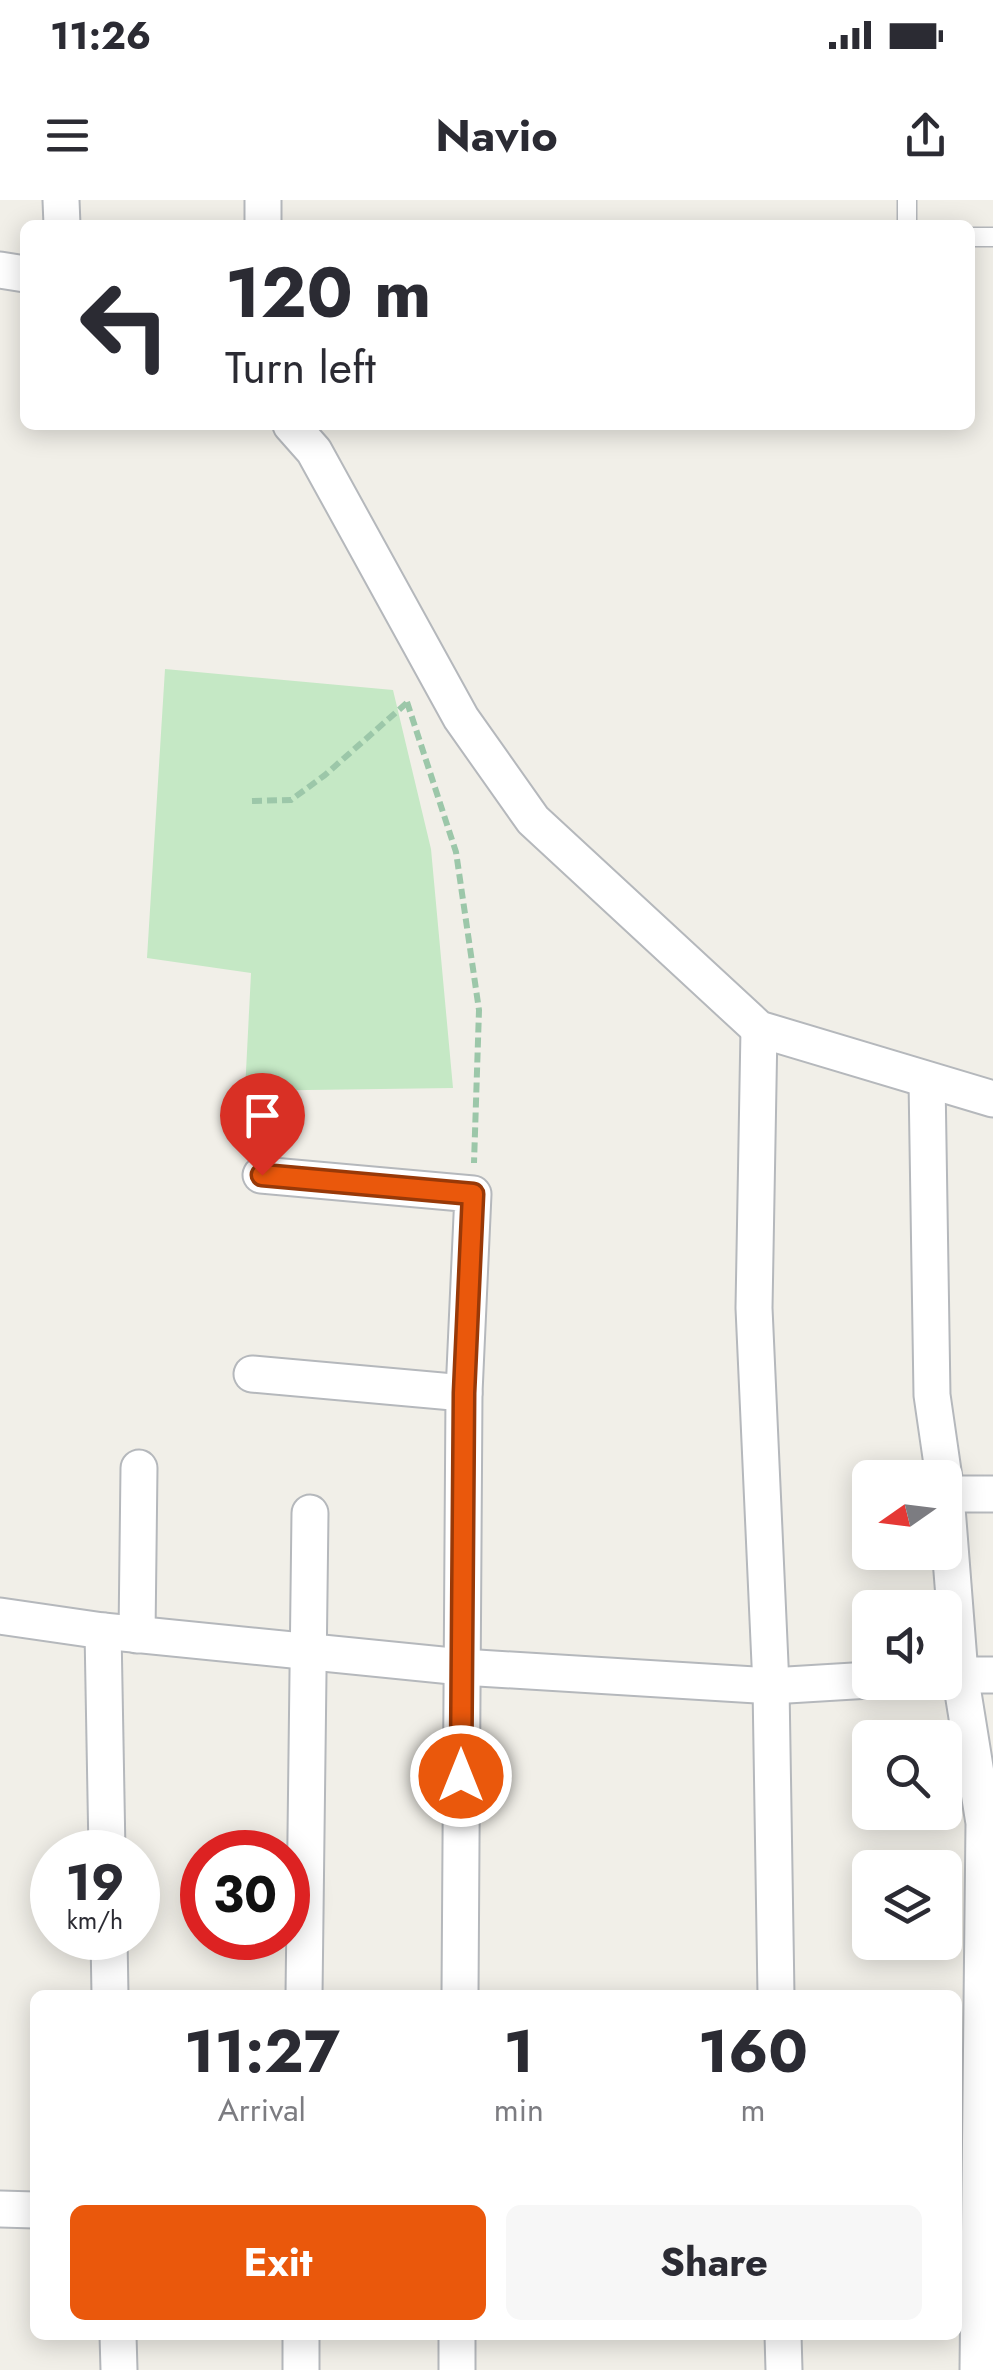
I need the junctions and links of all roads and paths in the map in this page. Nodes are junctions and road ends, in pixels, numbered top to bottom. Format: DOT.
graph roads {
  1 [pos="295,430"];
  2 [pos="440,678"];
  3 [pos="407,702"];
  4 [pos="252,802"];
  5 [pos="759,1029"];
  6 [pos="928,1080"];
  7 [pos="993,1099"];
  8 [pos="262,1175"];
  9 [pos="473,1194"];
  10 [pos="252,1374"];
  11 [pos="464,1393"];
  12 [pos="941,1460"];
  13 [pos="139,1468"];
  14 [pos="962,1488"];
  15 [pos="993,1494"];
  16 [pos="310,1512"];
  17 [pos="954,1570"];
  18 [pos="0,1616"];
  19 [pos="120,1633"];
  20 [pos="309,1653"];
  21 [pos="462,1667"];
  22 [pos="966,1675"];
  23 [pos="852,1681"];
  24 [pos="772,1686"];
  25 [pos="988,1823"];
  26 [pos="108,1830"];
  27 [pos="109,1960"];
  28 [pos="110,1990"];
  29 [pos="304,1990"];
  30 [pos="460,1990"];
  31 [pos="776,1990"];
  32 [pos="987,2056"];
  33 [pos="0,2209"];
  34 [pos="30,2210"];
  35 [pos="986,2224"];
  36 [pos="118,2340"];
  37 [pos="301,2340"];
  38 [pos="458,2340"];
  39 [pos="783,2340"];
  40 [pos="120,2370"];
  41 [pos="301,2370"];
  42 [pos="457,2370"];
  43 [pos="784,2370"];
  44 [pos="978,2370"];
  1 -- 2 [label="street"];
  2 -- 3 [label="path"];
  2 -- 5 [label="street"];
  3 -- 4 [label="path"];
  3 -- 9 [label="path"];
  5 -- 6 [label="street"];
  5 -- 24 [label="street"];
  6 -- 7 [label="street"];
  6 -- 12 [label="street"];
  8 -- 9 [label="street"];
  9 -- 11 [label="street"];
  10 -- 11 [label="street"];
  11 -- 21 [label="street"];
  13 -- 19 [label="street"];
  14 -- 15 [label="street"];
  16 -- 20 [label="street"];
  17 -- 22 [label="street"];
  18 -- 19 [label="street"];
  19 -- 20 [label="street"];
  19 -- 26 [label="street"];
  20 -- 21 [label="street"];
  20 -- 29 [label="street"];
  21 -- 24 [label="street"];
  21 -- 30 [label="street"];
  22 -- 25 [label="street"];
  23 -- 24 [label="street"];
  24 -- 31 [label="street"];
  25 -- 32 [label="street"];
  27 -- 28 [label="street"];
  32 -- 35 [label="street"];
  33 -- 34 [label="street"];
  35 -- 44 [label="street"];
  36 -- 40 [label="street"];
  37 -- 41 [label="street"];
  38 -- 42 [label="street"];
  39 -- 43 [label="street"];
}
